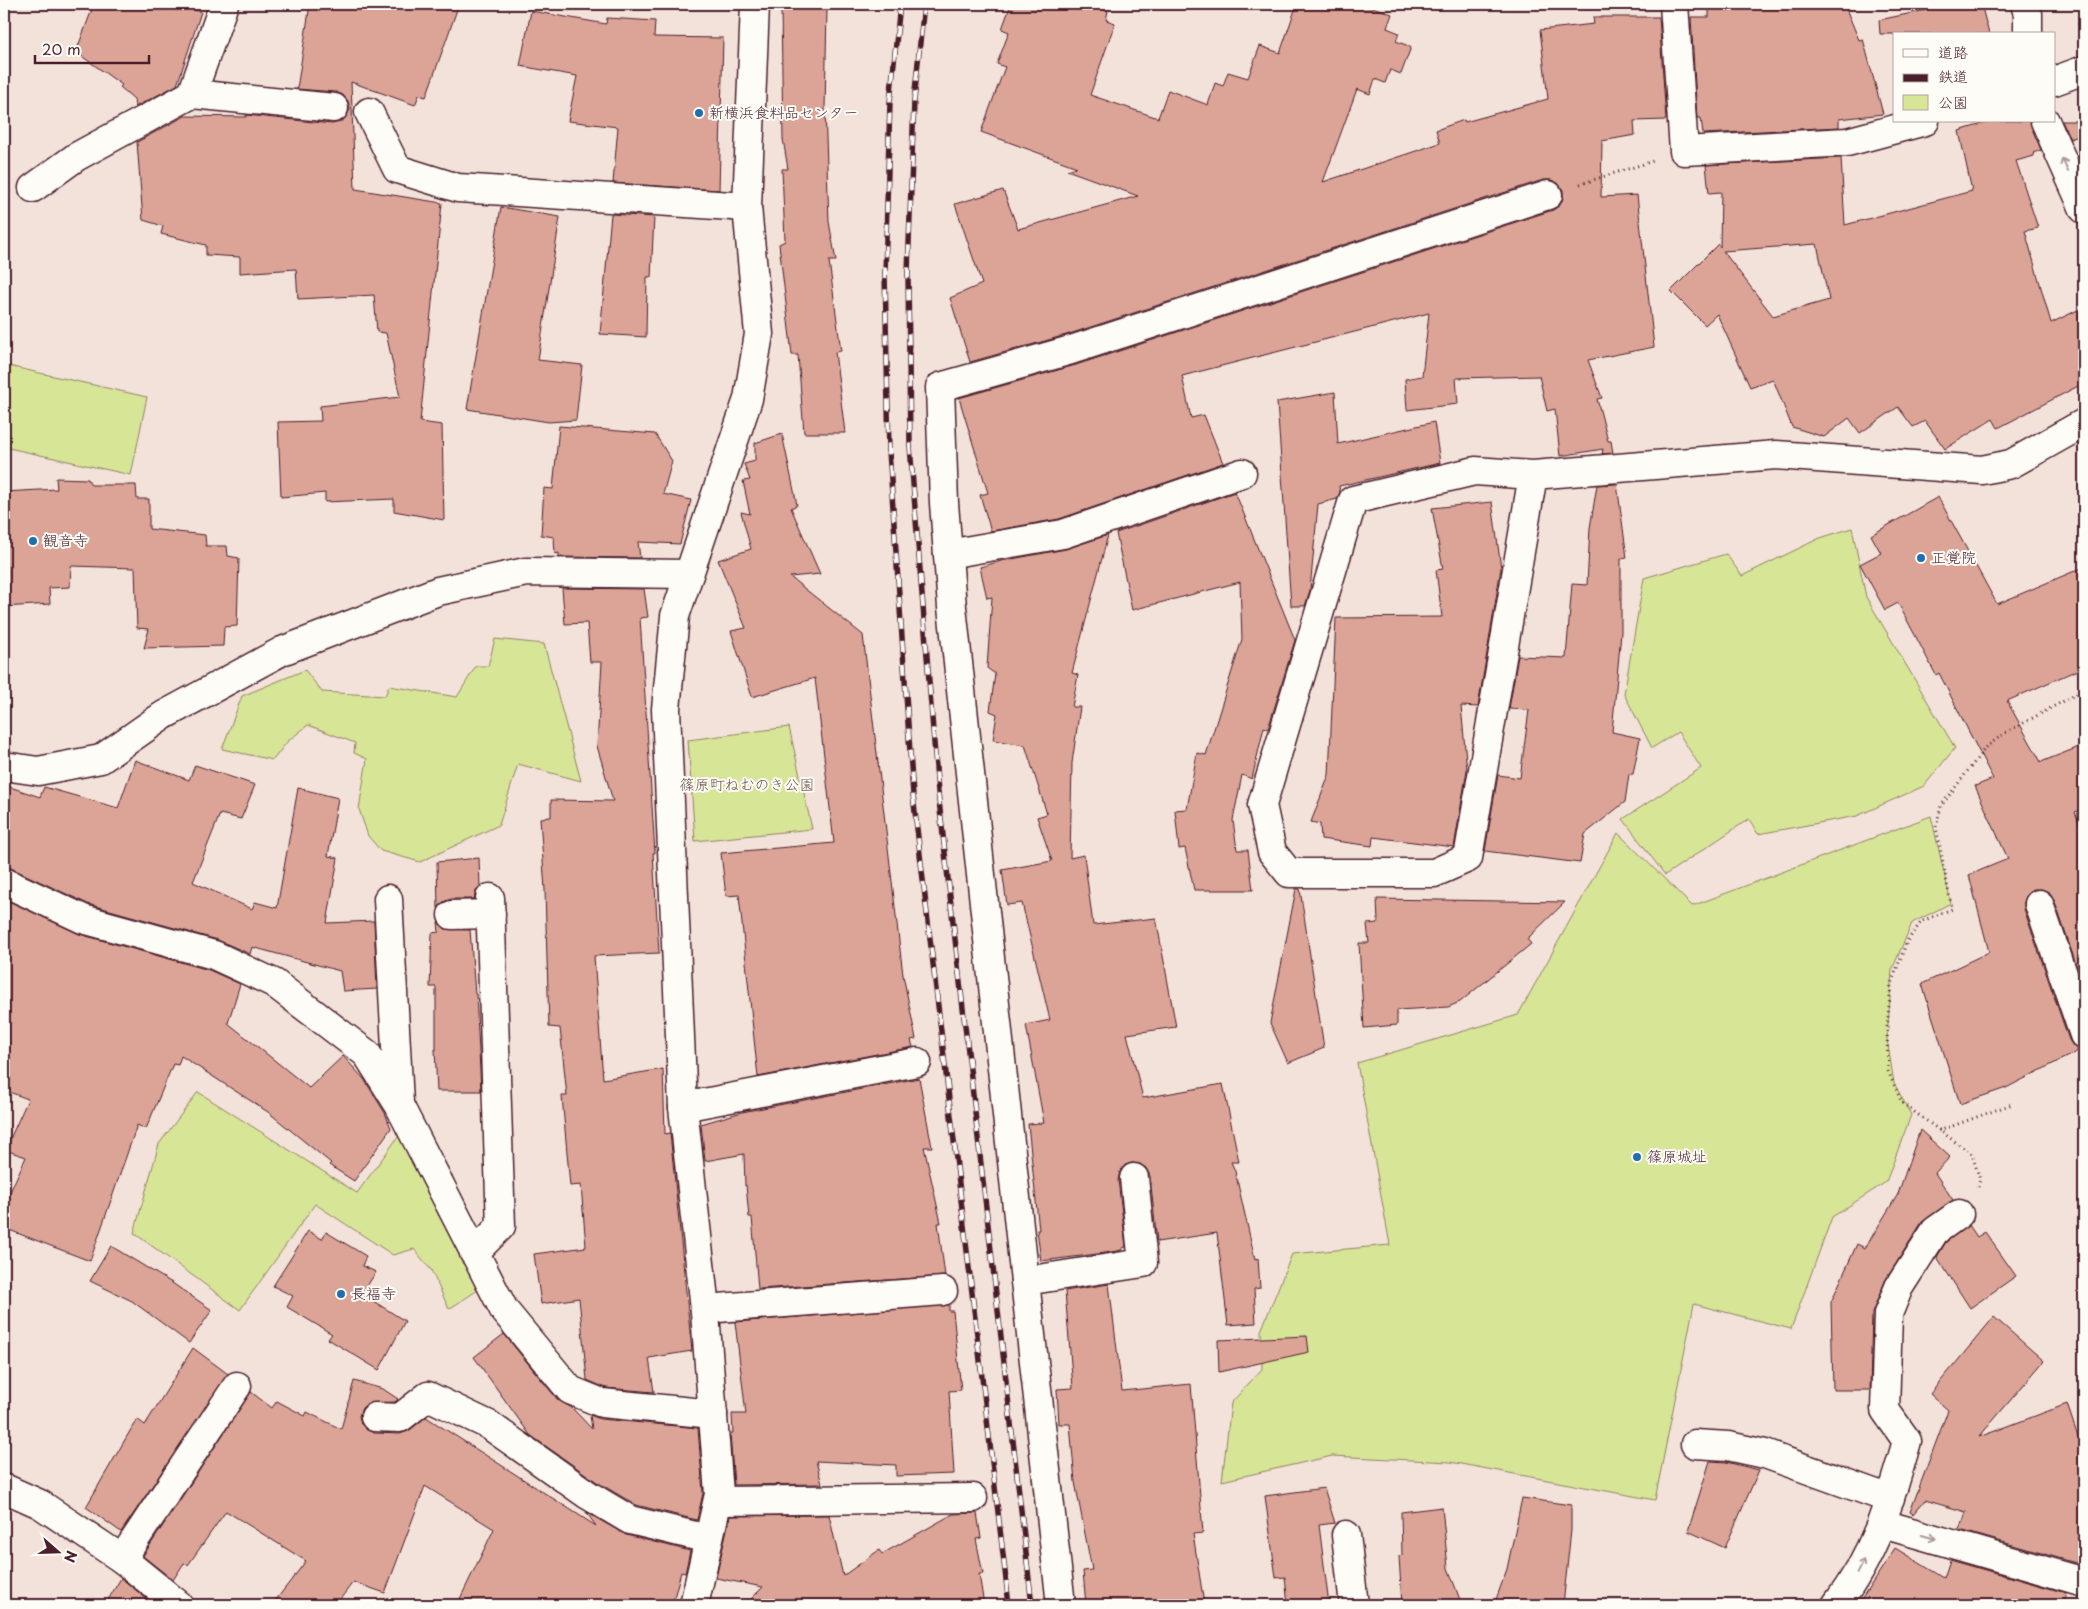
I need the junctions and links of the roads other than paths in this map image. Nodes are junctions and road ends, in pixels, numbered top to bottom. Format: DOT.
graph roads {
  1 [pos="224,4"];
  2 [pos="755,4"];
  3 [pos="1674,4"];
  4 [pos="2025,4"];
  5 [pos="2028,32"];
  6 [pos="2084,70"];
  7 [pos="2056,80"];
  8 [pos="192,94"];
  9 [pos="334,108"];
  10 [pos="369,112"];
  11 [pos="1921,122"];
  12 [pos="2045,122"];
  13 [pos="33,188"];
  14 [pos="1548,195"];
  15 [pos="747,207"];
  16 [pos="2084,209"];
  17 [pos="2084,423"];
  18 [pos="1242,473"];
  19 [pos="1533,475"];
  20 [pos="948,554"];
  21 [pos="689,574"];
  22 [pos="4,766"];
  23 [pos="4,882"];
  24 [pos="388,900"];
  25 [pos="2039,904"];
  26 [pos="452,916"];
  27 [pos="2084,1035"];
  28 [pos="917,1062"];
  29 [pos="399,1105"];
  30 [pos="683,1107"];
  31 [pos="1134,1178"];
  32 [pos="1959,1214"];
  33 [pos="474,1253"];
  34 [pos="1025,1281"];
  35 [pos="943,1291"];
  36 [pos="705,1309"];
  37 [pos="237,1386"];
  38 [pos="713,1414"];
  39 [pos="375,1417"];
  40 [pos="1695,1444"];
  41 [pos="4,1488"];
  42 [pos="973,1498"];
  43 [pos="718,1501"];
  44 [pos="1886,1511"];
  45 [pos="1346,1535"];
  46 [pos="708,1539"];
  47 [pos="122,1559"];
  48 [pos="2084,1582"];
  49 [pos="179,1605"];
  50 [pos="694,1605"];
  51 [pos="1061,1605"];
  52 [pos="1354,1605"];
  53 [pos="1836,1605"];
  1 -- 8 [label="street"];
  2 -- 15 [label="street"];
  3 -- 11 [label="street"];
  4 -- 5 [label="street"];
  6 -- 7 [label="street"];
  8 -- 9 [label="street"];
  8 -- 13 [label="street"];
  10 -- 15 [label="street"];
  16 -- 12 [label="street, one-way"];
  14 -- 20 [label="street"];
  15 -- 21 [label="street"];
  17 -- 19 [label="street"];
  18 -- 20 [label="street"];
  19 -- 19 [label="street"];
  20 -- 34 [label="street"];
  21 -- 22 [label="street"];
  21 -- 30 [label="street"];
  23 -- 29 [label="street"];
  24 -- 29 [label="street"];
  25 -- 27 [label="street"];
  26 -- 33 [label="street"];
  28 -- 30 [label="street"];
  29 -- 33 [label="street"];
  30 -- 36 [label="street"];
  31 -- 34 [label="street"];
  32 -- 44 [label="street"];
  33 -- 38 [label="street"];
  34 -- 51 [label="street"];
  35 -- 36 [label="street"];
  36 -- 38 [label="street"];
  37 -- 47 [label="street"];
  38 -- 43 [label="street"];
  39 -- 46 [label="street"];
  40 -- 44 [label="street"];
  41 -- 47 [label="street"];
  42 -- 43 [label="street"];
  43 -- 46 [label="street"];
  44 -- 48 [label="street, one-way"];
  53 -- 44 [label="street, one-way"];
  45 -- 52 [label="street"];
  46 -- 50 [label="street"];
  47 -- 49 [label="street"];
}
